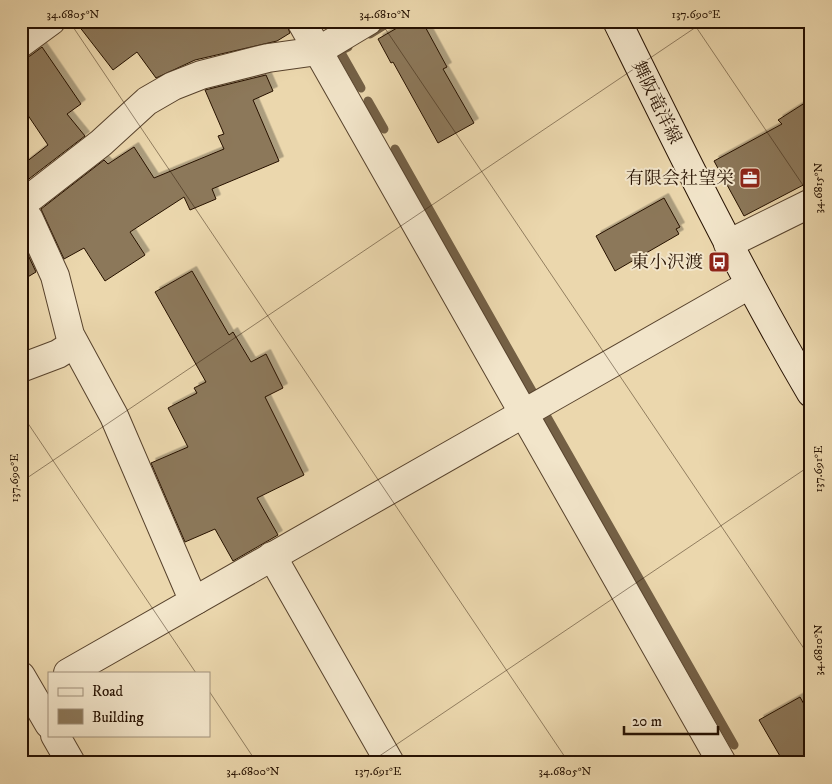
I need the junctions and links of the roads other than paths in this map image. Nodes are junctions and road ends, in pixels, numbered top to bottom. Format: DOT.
graph roads {
  1 [pos="50,21"];
  2 [pos="301,21"];
  3 [pos="368,21"];
  4 [pos="617,21"];
  5 [pos="21,43"];
  6 [pos="318,50"];
  7 [pos="811,203"];
  8 [pos="21,206"];
  9 [pos="728,244"];
  10 [pos="749,285"];
  11 [pos="74,344"];
  12 [pos="21,368"];
  13 [pos="811,393"];
  14 [pos="524,413"];
  15 [pos="272,556"];
  16 [pos="196,600"];
  17 [pos="70,672"];
  18 [pos="31,688"];
  19 [pos="48,722"];
  20 [pos="56,736"];
  21 [pos="71,763"];
  22 [pos="390,763"];
  23 [pos="722,763"];
  1 -- 5 [label="street"];
  2 -- 6 [label="street"];
  3 -- 6 [label="street"];
  4 -- 9 [label="street, 舞阪竜洋線"];
  6 -- 8 [label="street"];
  6 -- 14 [label="street"];
  7 -- 9 [label="street"];
  8 -- 11 [label="street"];
  9 -- 10 [label="street, 舞阪竜洋線"];
  10 -- 13 [label="street, 舞阪竜洋線"];
  10 -- 14 [label="street"];
  11 -- 12 [label="street"];
  11 -- 16 [label="street"];
  14 -- 15 [label="street"];
  14 -- 23 [label="street"];
  15 -- 16 [label="street"];
  15 -- 22 [label="street"];
  16 -- 17 [label="street"];
  18 -- 19 [label="street"];
  20 -- 21 [label="street"];
}
